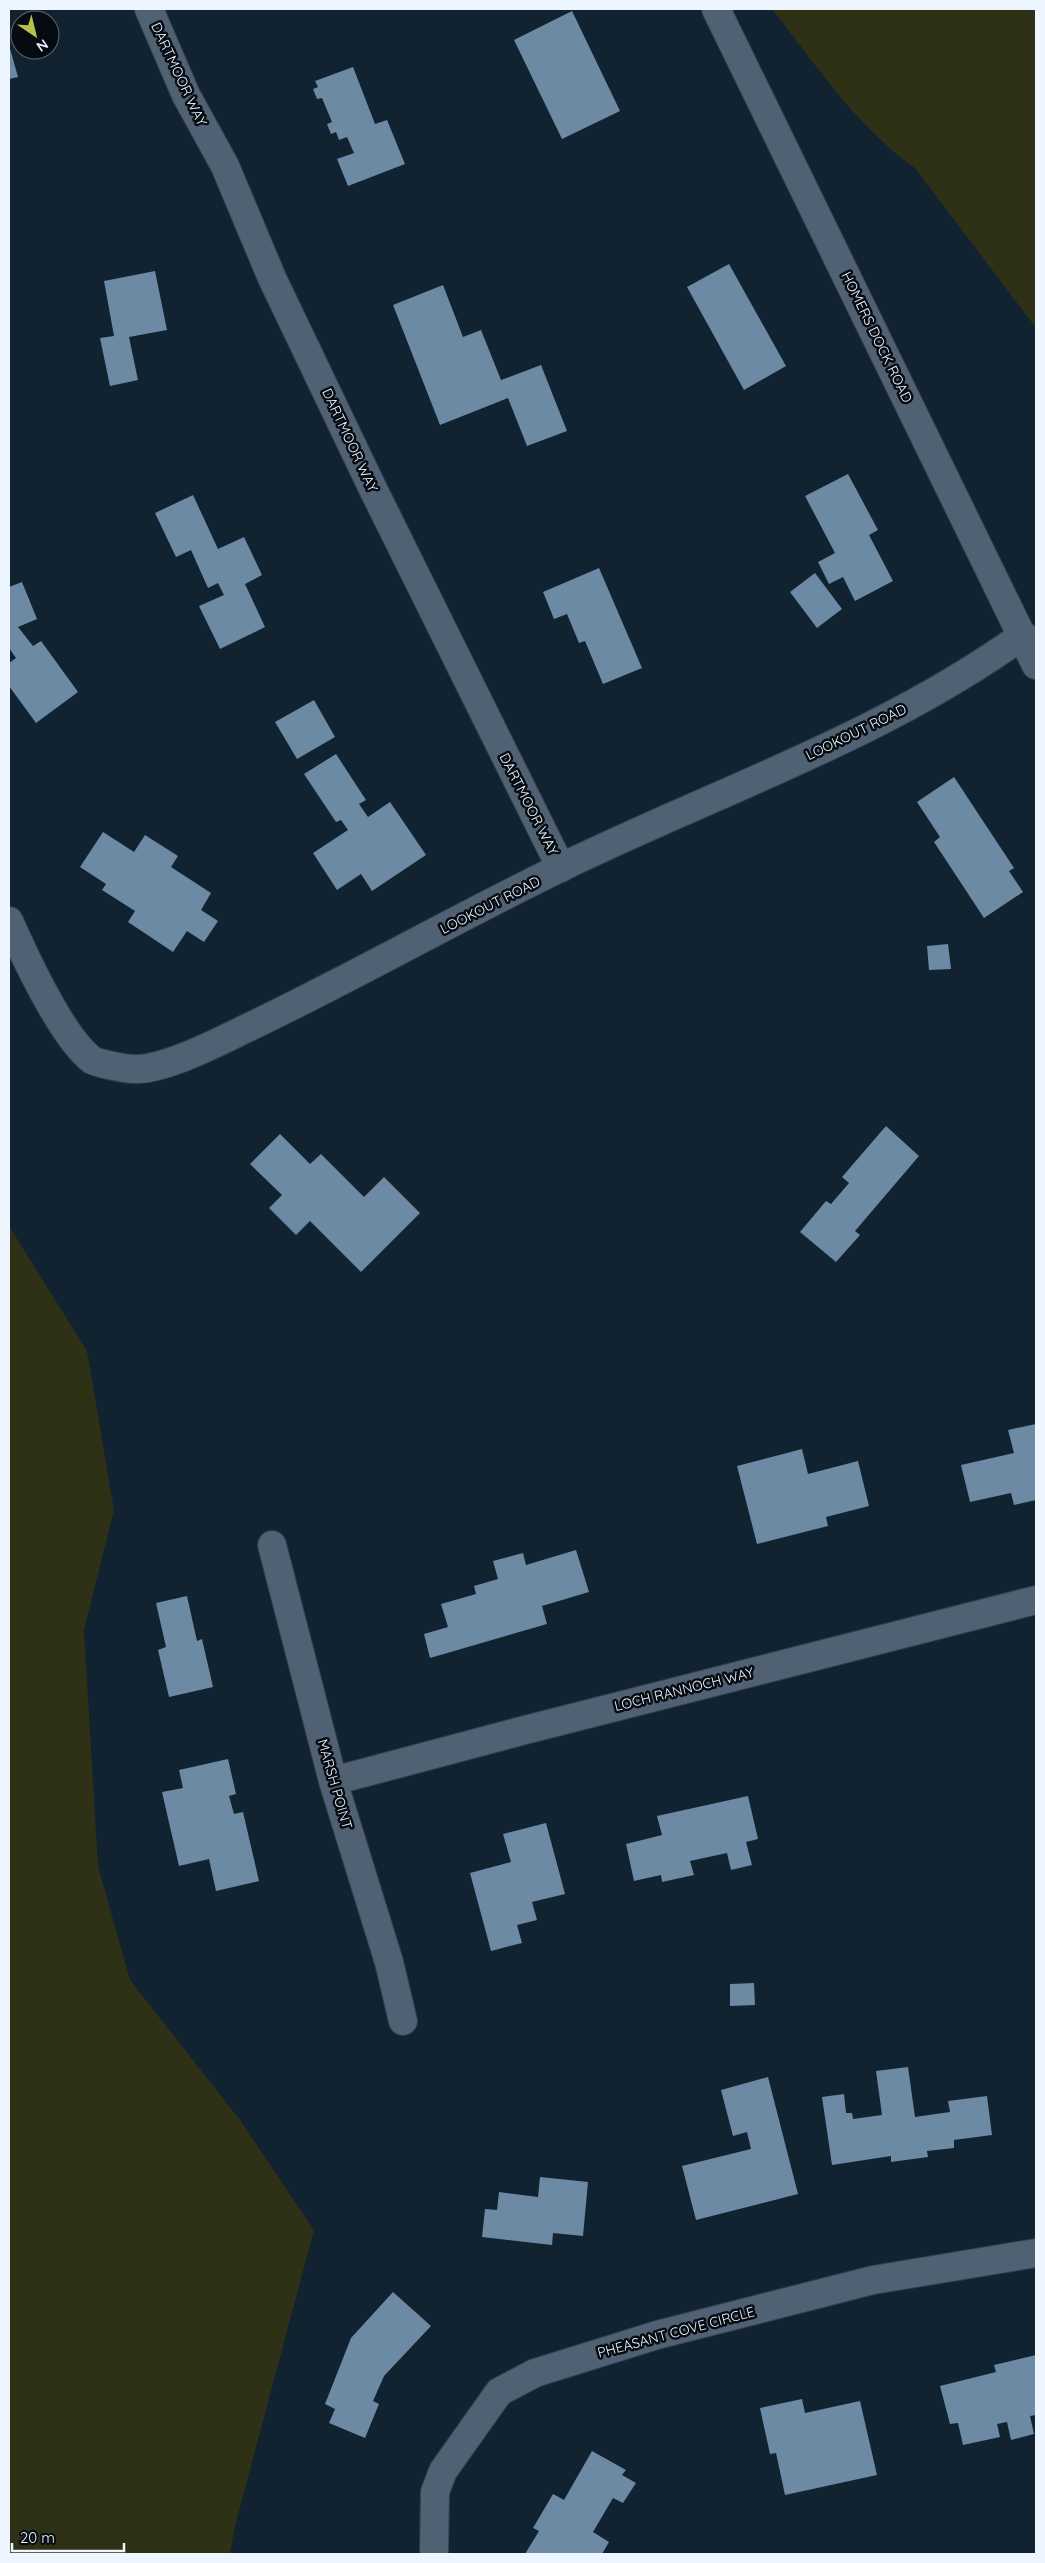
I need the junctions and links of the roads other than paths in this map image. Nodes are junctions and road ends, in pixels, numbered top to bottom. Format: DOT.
graph roads {
  1 [pos="149,9"];
  2 [pos="716,9"];
  3 [pos="1023,635"];
  4 [pos="1036,665"];
  5 [pos="561,868"];
  6 [pos="9,921"];
  7 [pos="272,1545"];
  8 [pos="1036,1600"];
  9 [pos="333,1781"];
  10 [pos="403,2021"];
  11 [pos="1036,2254"];
  12 [pos="434,2554"];
  1 -- 5 [label="street, DARTMOOR WAY"];
  2 -- 3 [label="street, HOMERS DOCK ROAD"];
  3 -- 4 [label="street, HOMERS DOCK ROAD"];
  3 -- 5 [label="street, LOOKOUT ROAD"];
  5 -- 6 [label="street, LOOKOUT ROAD"];
  7 -- 9 [label="street, MARSH POINT"];
  8 -- 9 [label="street, LOCH RANNOCH WAY"];
  9 -- 10 [label="street, MARSH POINT"];
  11 -- 12 [label="street, PHEASANT COVE CIRCLE"];
}
